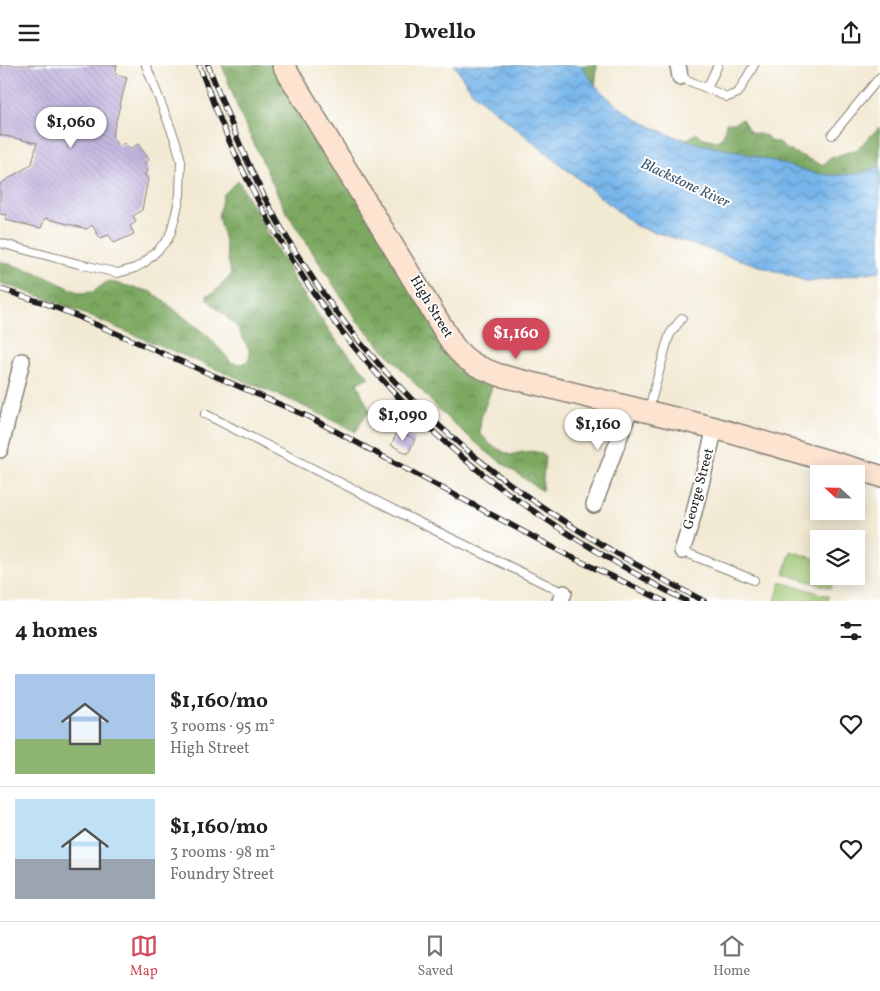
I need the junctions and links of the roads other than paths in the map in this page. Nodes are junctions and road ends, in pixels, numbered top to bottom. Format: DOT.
graph roads {
  1 [pos="146,65"];
  2 [pos="283,65"];
  3 [pos="718,65"];
  4 [pos="754,65"];
  5 [pos="679,71"];
  6 [pos="880,77"];
  7 [pos="707,88"];
  8 [pos="832,135"];
  9 [pos="0,243"];
  10 [pos="682,318"];
  11 [pos="22,361"];
  12 [pos="639,409"];
  13 [pos="205,414"];
  14 [pos="715,428"];
  15 [pos="0,450"];
  16 [pos="880,476"];
  17 [pos="594,505"];
  18 [pos="682,551"];
  19 [pos="754,580"];
  20 [pos="562,597"];
  1 -- 9 [label="lane"];
  2 -- 12 [label="street, High Street"];
  3 -- 7 [label="lane"];
  4 -- 7 [label="lane"];
  5 -- 7 [label="lane"];
  6 -- 8 [label="lane"];
  10 -- 12 [label="lane"];
  11 -- 15 [label="street"];
  12 -- 14 [label="street, High Street"];
  12 -- 17 [label="street"];
  13 -- 20 [label="lane"];
  14 -- 16 [label="street, High Street"];
  14 -- 18 [label="street, George Street"];
  18 -- 19 [label="lane"];
}
